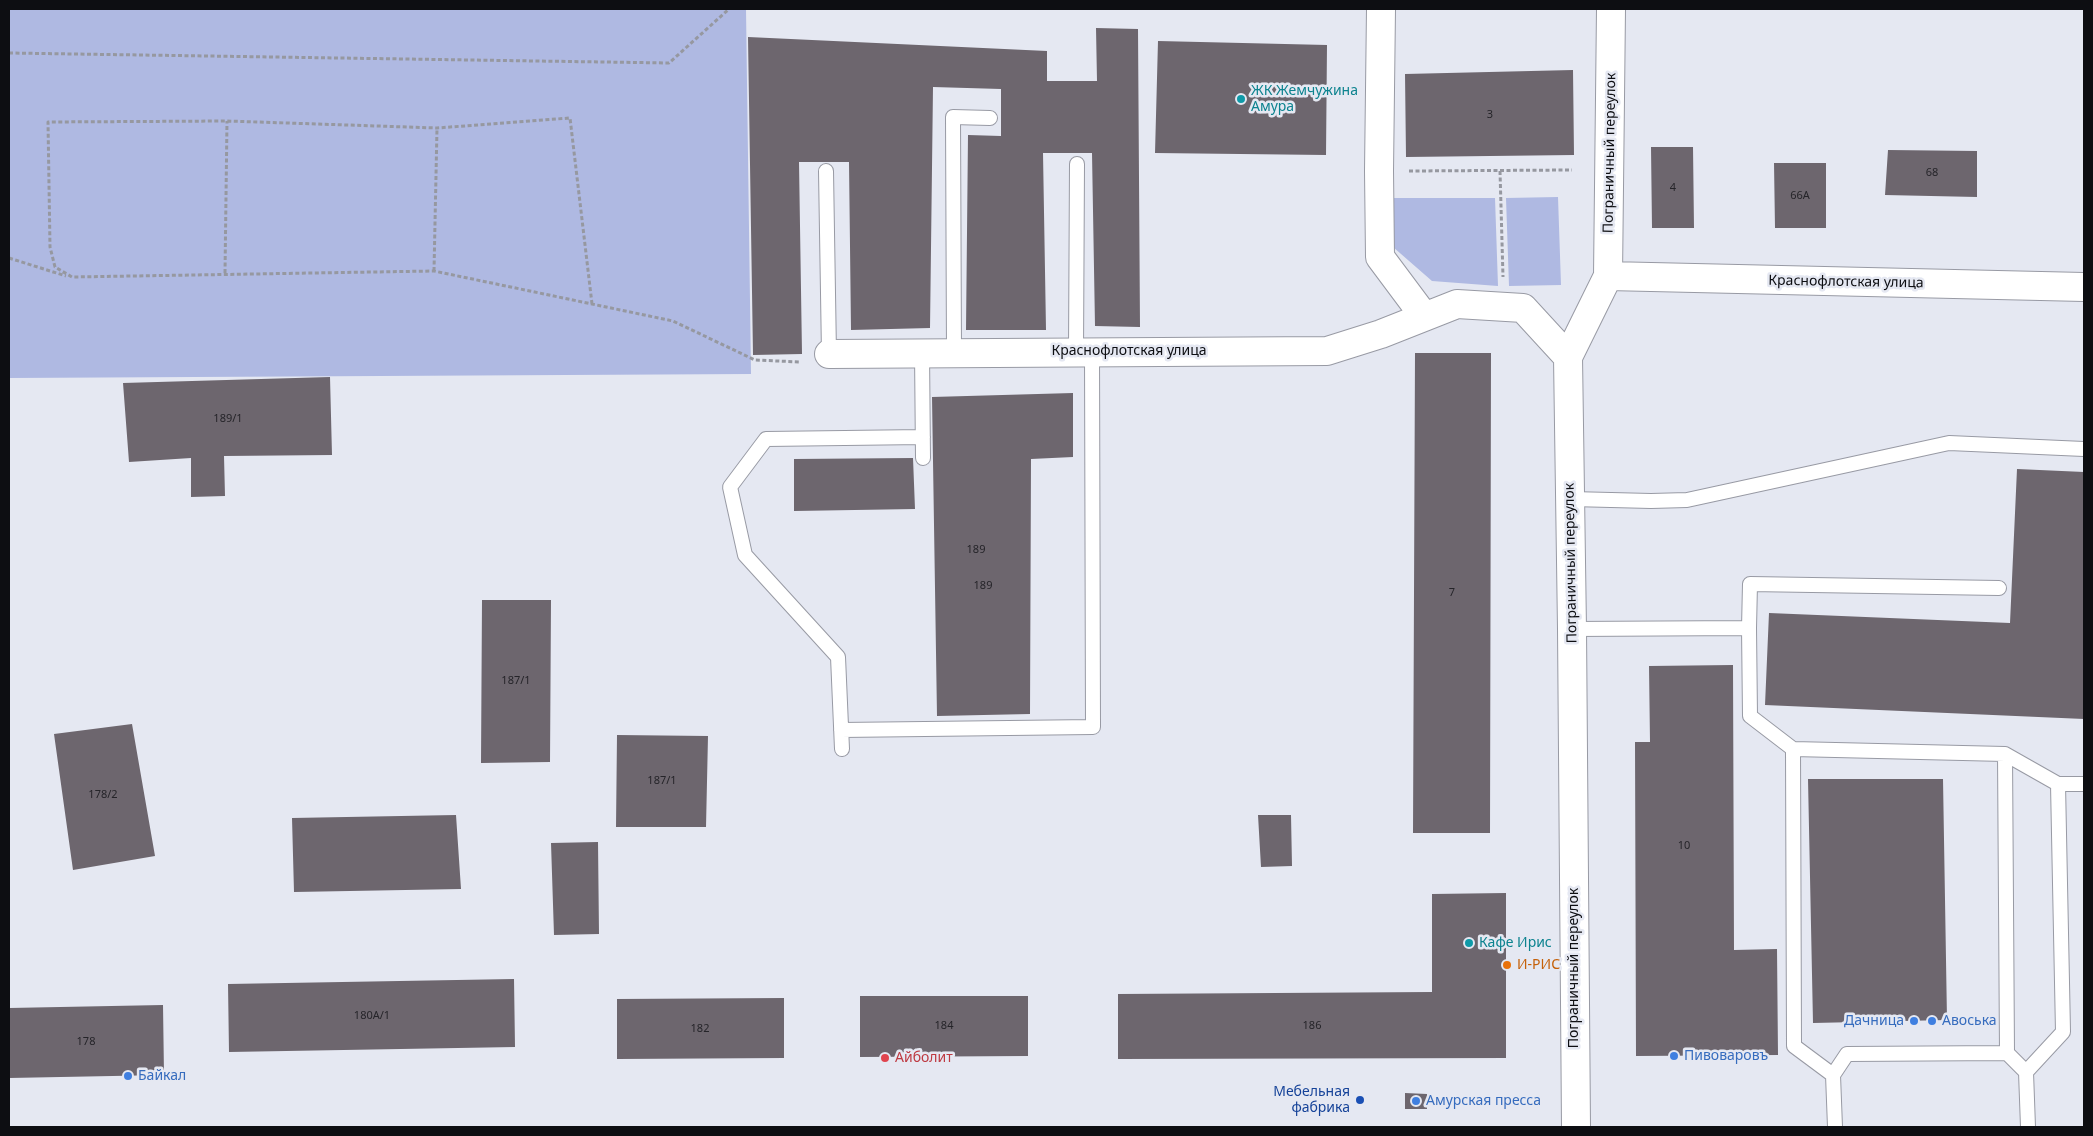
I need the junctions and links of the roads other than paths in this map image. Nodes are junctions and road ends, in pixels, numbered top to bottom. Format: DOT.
graph roads {
  1 [pos="1380,9"];
  2 [pos="1611,9"];
  3 [pos="990,118"];
  4 [pos="1077,164"];
  5 [pos="826,171"];
  6 [pos="1608,276"];
  7 [pos="2084,287"];
  8 [pos="1424,316"];
  9 [pos="922,352"];
  10 [pos="954,352"];
  11 [pos="1084,352"];
  12 [pos="829,354"];
  13 [pos="1568,356"];
  14 [pos="923,437"];
  15 [pos="2084,449"];
  16 [pos="924,458"];
  17 [pos="1571,499"];
  18 [pos="1999,588"];
  19 [pos="1749,628"];
  20 [pos="1572,629"];
  21 [pos="841,730"];
  22 [pos="842,749"];
  23 [pos="1793,749"];
  24 [pos="2005,754"];
  25 [pos="2058,784"];
  26 [pos="2084,784"];
  27 [pos="2007,1052"];
  28 [pos="2026,1072"];
  29 [pos="1833,1076"];
  30 [pos="1576,1127"];
  31 [pos="1835,1127"];
  32 [pos="2028,1127"];
  1 -- 8 [label="street"];
  2 -- 6 [label="street, Пограничный переулок"];
  3 -- 10 [label="lane"];
  4 -- 11 [label="lane"];
  5 -- 12 [label="lane"];
  6 -- 7 [label="street, Краснофлотская улица"];
  6 -- 13 [label="street, Пограничный переулок"];
  8 -- 11 [label="street, Краснофлотская улица"];
  8 -- 13 [label="street, Краснофлотская улица"];
  9 -- 10 [label="street, Краснофлотская улица"];
  9 -- 12 [label="street, Краснофлотская улица"];
  9 -- 14 [label="lane"];
  10 -- 11 [label="street, Краснофлотская улица"];
  11 -- 21 [label="lane"];
  13 -- 17 [label="street, Пограничный переулок"];
  14 -- 16 [label="lane"];
  14 -- 21 [label="lane"];
  15 -- 17 [label="lane"];
  17 -- 20 [label="street, Пограничный переулок"];
  18 -- 19 [label="lane"];
  19 -- 20 [label="lane"];
  19 -- 23 [label="lane"];
  20 -- 30 [label="street, Пограничный переулок"];
  21 -- 22 [label="lane"];
  23 -- 24 [label="lane"];
  23 -- 29 [label="lane"];
  24 -- 25 [label="lane"];
  24 -- 27 [label="lane"];
  25 -- 26 [label="lane"];
  25 -- 28 [label="lane"];
  27 -- 28 [label="lane"];
  27 -- 29 [label="lane"];
  28 -- 32 [label="lane"];
  29 -- 31 [label="lane"];
}
